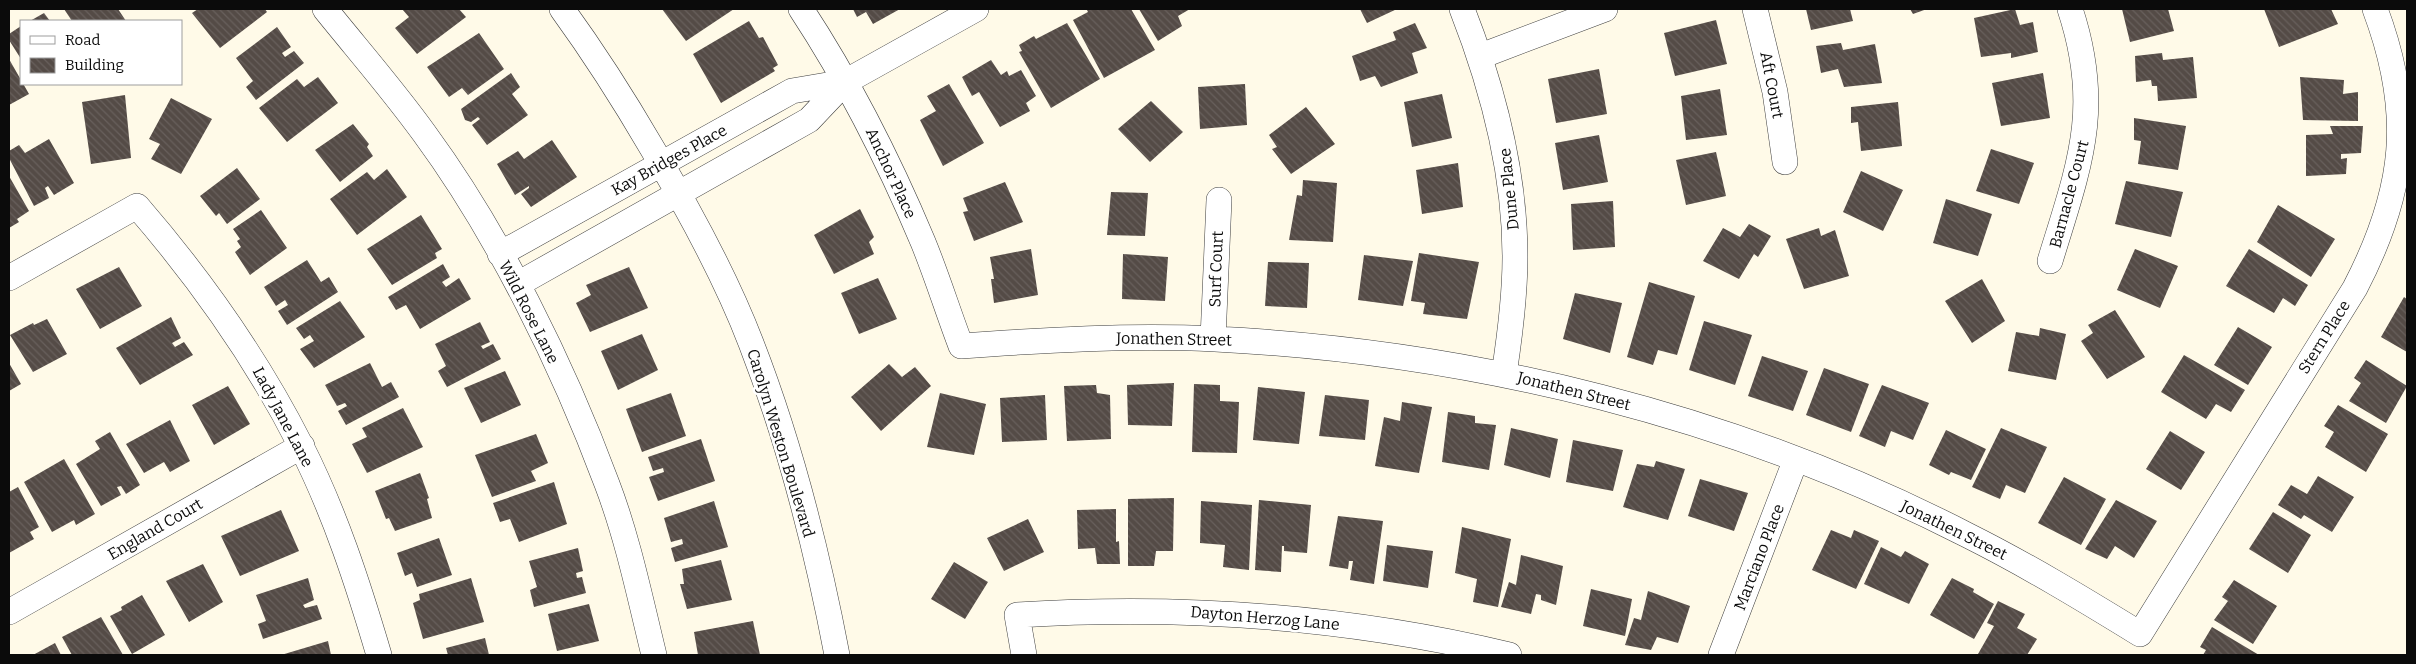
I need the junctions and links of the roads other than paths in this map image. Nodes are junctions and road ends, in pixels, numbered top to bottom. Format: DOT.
graph roads {
  1 [pos="325,9"];
  2 [pos="562,9"];
  3 [pos="801,9"];
  4 [pos="976,9"];
  5 [pos="1462,9"];
  6 [pos="1605,9"];
  7 [pos="1755,9"];
  8 [pos="2070,9"];
  9 [pos="2375,9"];
  10 [pos="1481,56"];
  11 [pos="845,82"];
  12 [pos="1785,162"];
  13 [pos="662,164"];
  14 [pos="679,194"];
  15 [pos="1219,200"];
  16 [pos="500,254"];
  17 [pos="2050,262"];
  18 [pos="9,278"];
  19 [pos="518,284"];
  20 [pos="1213,339"];
  21 [pos="961,346"];
  22 [pos="1504,374"];
  23 [pos="302,446"];
  24 [pos="1796,459"];
  25 [pos="9,612"];
  26 [pos="2140,634"];
  27 [pos="379,655"];
  28 [pos="654,655"];
  29 [pos="837,655"];
  30 [pos="1024,655"];
  31 [pos="1509,655"];
  32 [pos="1721,655"];
  1 -- 16 [label="street, Wild Rose Lane"];
  2 -- 13 [label="street, Carolyn Weston Boulevard"];
  3 -- 11 [label="street, Anchor Place"];
  4 -- 11 [label="street, Kay Bridges Place"];
  5 -- 10 [label="street, Dune Place"];
  6 -- 10 [label="street"];
  7 -- 12 [label="street, Aft Court"];
  8 -- 17 [label="street, Barnacle Court"];
  9 -- 26 [label="street, Stern Place"];
  10 -- 22 [label="street, Dune Place"];
  11 -- 13 [label="street, Kay Bridges Place"];
  11 -- 14 [label="street, Kay Bridges Place"];
  11 -- 21 [label="street, Anchor Place"];
  13 -- 14 [label="street, Carolyn Weston Boulevard"];
  13 -- 16 [label="street, Kay Bridges Place"];
  14 -- 19 [label="street, Kay Bridges Place"];
  14 -- 29 [label="street, Carolyn Weston Boulevard"];
  15 -- 20 [label="street, Surf Court"];
  16 -- 19 [label="street, Wild Rose Lane"];
  18 -- 23 [label="street, Lady Jane Lane"];
  19 -- 28 [label="street, Wild Rose Lane"];
  20 -- 21 [label="street, Jonathen Street"];
  20 -- 22 [label="street, Jonathen Street"];
  22 -- 24 [label="street, Jonathen Street"];
  23 -- 25 [label="street, England Court"];
  23 -- 27 [label="street, Lady Jane Lane"];
  24 -- 26 [label="street, Jonathen Street"];
  24 -- 32 [label="street, Marciano Place"];
  30 -- 31 [label="street, Dayton Herzog Lane"];
}
